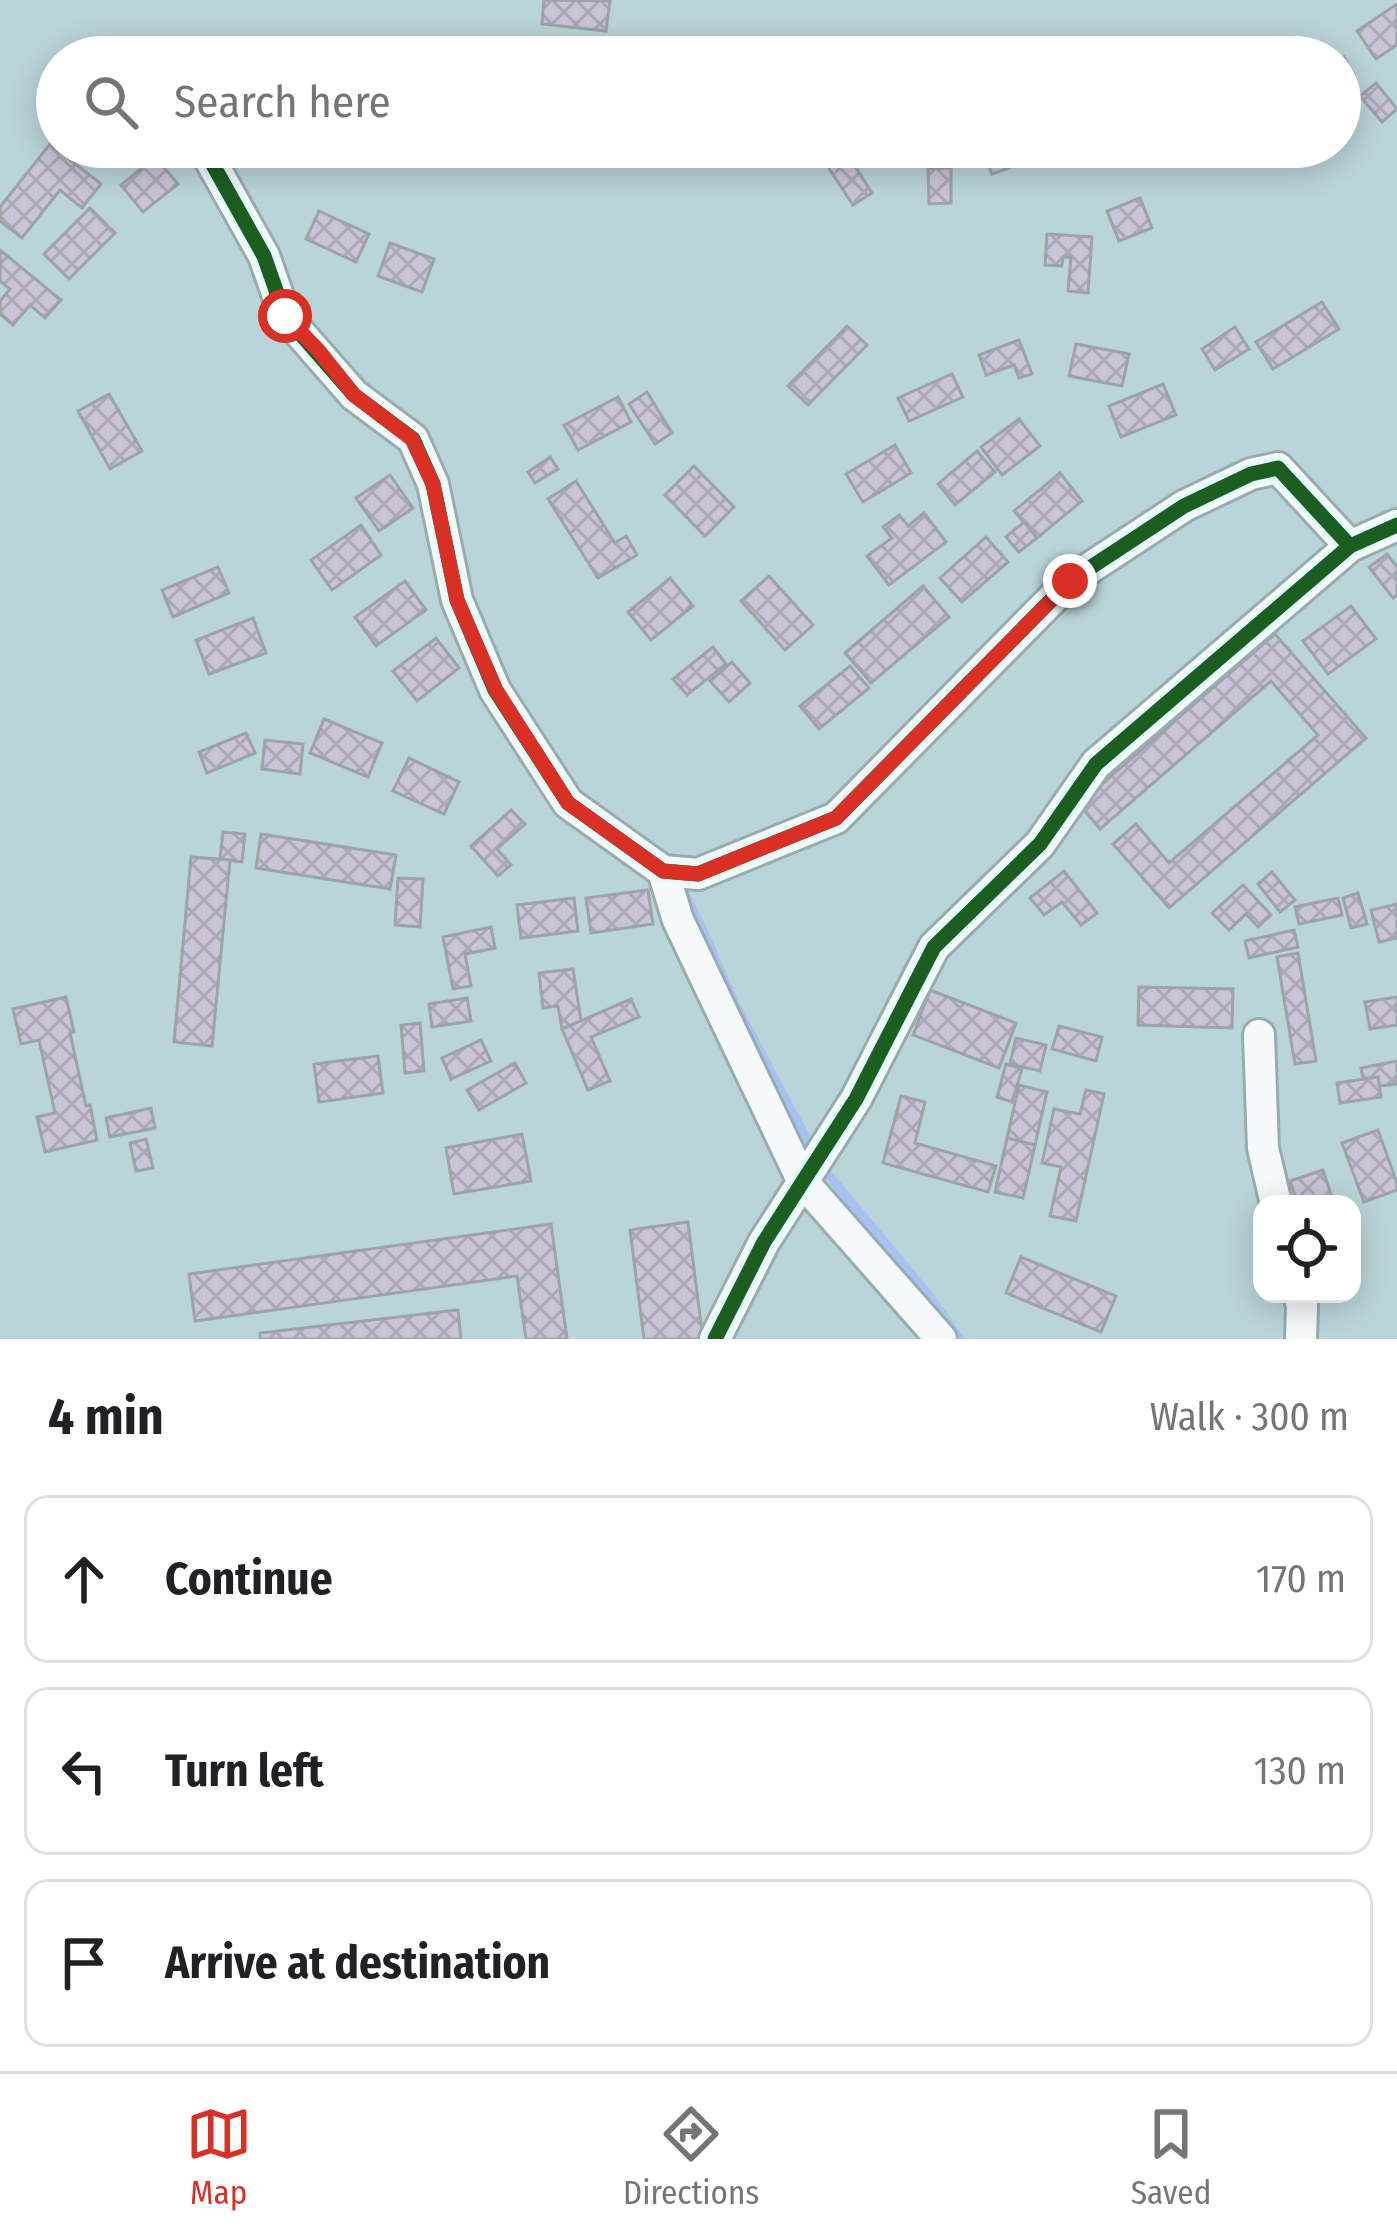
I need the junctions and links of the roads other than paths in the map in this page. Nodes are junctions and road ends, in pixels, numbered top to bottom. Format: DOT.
graph roads {
  1 [pos="215,168"];
  2 [pos="1397,525"];
  3 [pos="1350,546"];
  4 [pos="663,871"];
  5 [pos="1259,1035"];
  6 [pos="803,1182"];
  7 [pos="1274,1195"];
  8 [pos="1301,1303"];
  9 [pos="715,1339"];
  10 [pos="941,1339"];
  11 [pos="1301,1339"];
  1 -- 4 [label="street"];
  2 -- 3 [label="street"];
  3 -- 4 [label="street"];
  3 -- 6 [label="street"];
  4 -- 6 [label="street"];
  5 -- 7 [label="street"];
  6 -- 9 [label="street"];
  6 -- 10 [label="street"];
  8 -- 11 [label="street"];
}
